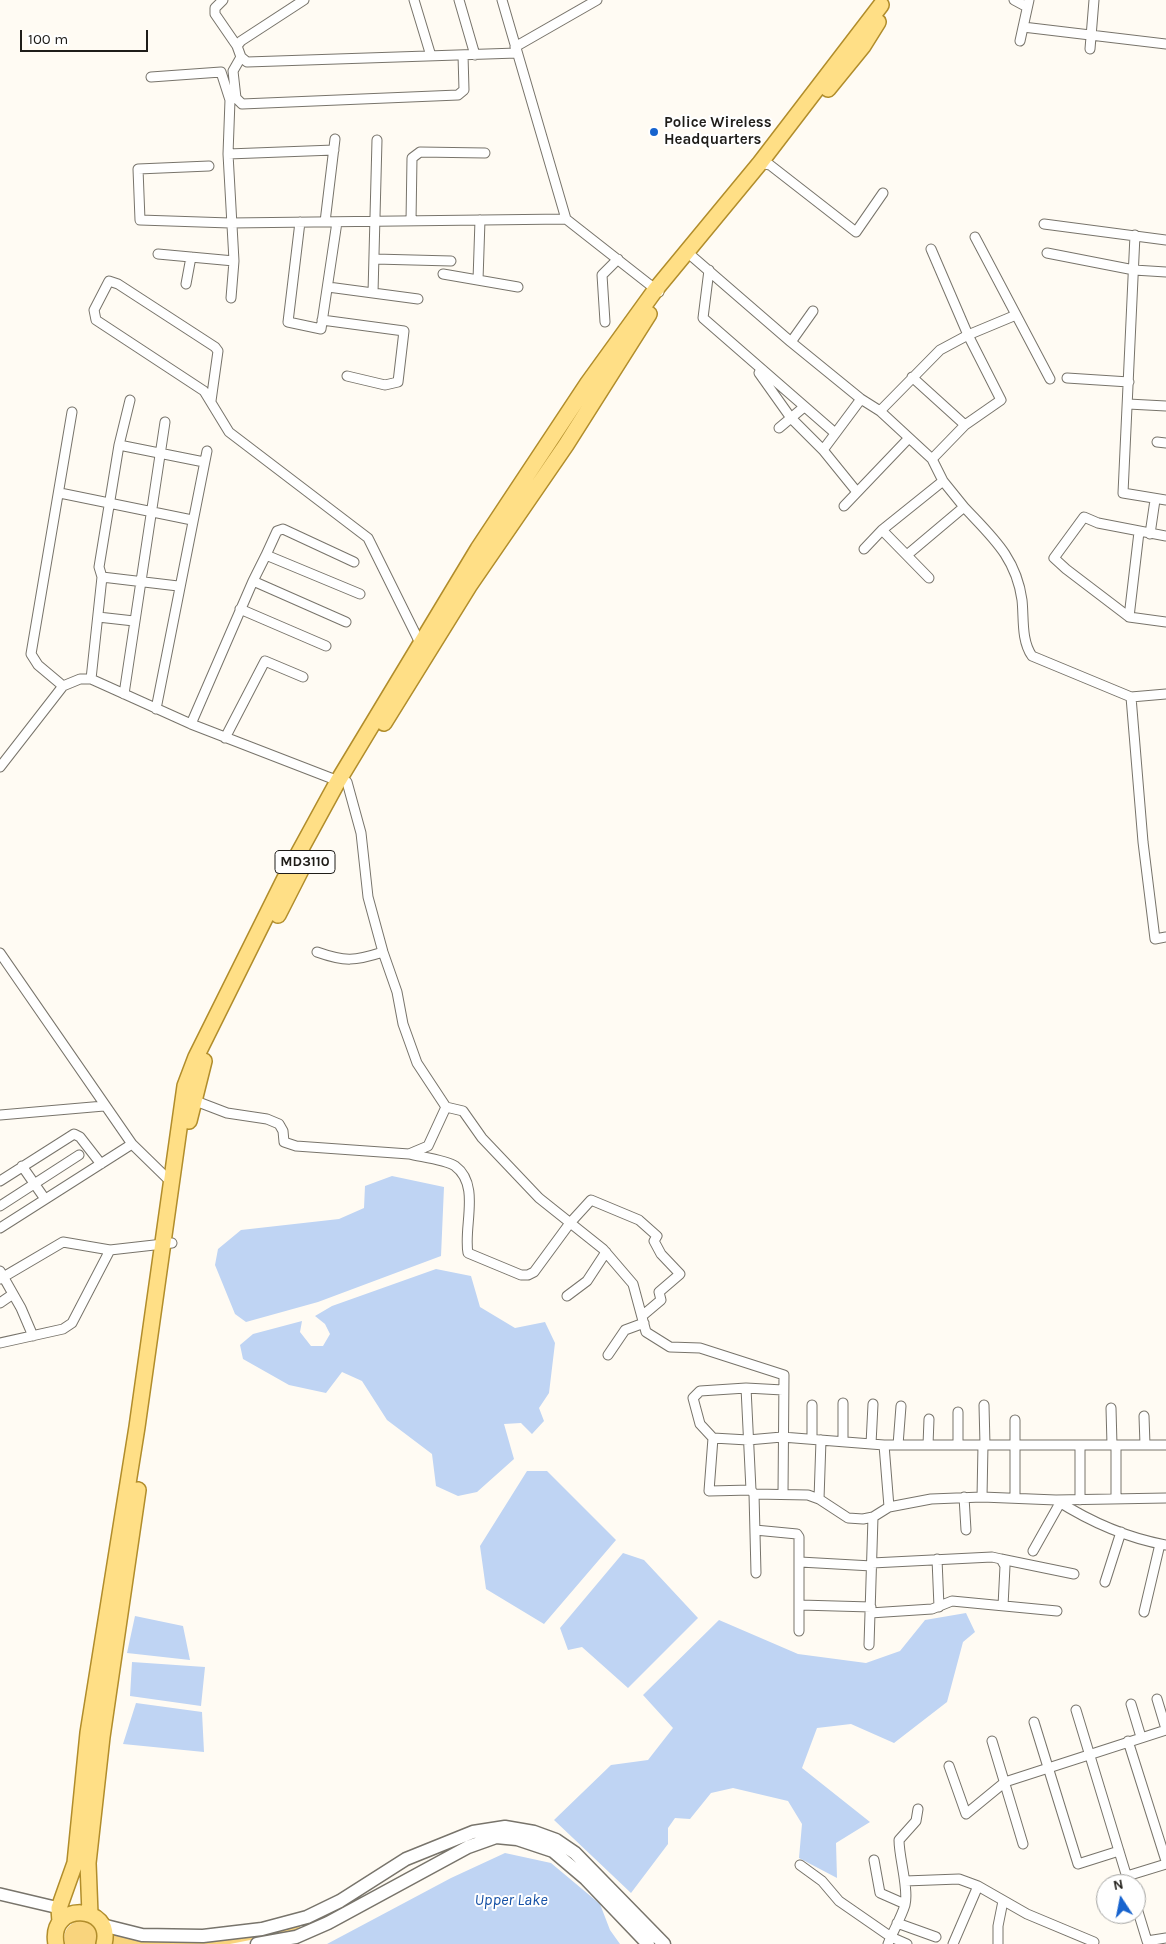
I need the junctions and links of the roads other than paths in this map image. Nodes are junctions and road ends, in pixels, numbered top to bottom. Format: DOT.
graph roads {
  1 [pos="223,0"];
  2 [pos="304,0"];
  3 [pos="414,0"];
  4 [pos="459,0"];
  5 [pos="502,0"];
  6 [pos="597,0"];
  7 [pos="1014,0"];
  8 [pos="1094,0"];
  9 [pos="1028,3"];
  10 [pos="883,7"];
  11 [pos="1023,27"];
  12 [pos="1091,36"];
  13 [pos="1020,41"];
  14 [pos="1166,44"];
  15 [pos="237,46"];
  16 [pos="516,50"];
  17 [pos="1090,50"];
  18 [pos="463,55"];
  19 [pos="475,55"];
  20 [pos="431,56"];
  21 [pos="241,57"];
  22 [pos="152,77"];
  23 [pos="335,139"];
  24 [pos="376,140"];
  25 [pos="334,150"];
  26 [pos="485,152"];
  27 [pos="228,154"];
  28 [pos="765,164"];
  29 [pos="209,166"];
  30 [pos="884,193"];
  31 [pos="566,219"];
  32 [pos="480,220"];
  33 [pos="375,221"];
  34 [pos="411,221"];
  35 [pos="300,222"];
  36 [pos="325,222"];
  37 [pos="337,222"];
  38 [pos="230,223"];
  39 [pos="1044,224"];
  40 [pos="1135,236"];
  41 [pos="975,238"];
  42 [pos="1166,240"];
  43 [pos="931,249"];
  44 [pos="1047,253"];
  45 [pos="158,254"];
  46 [pos="690,255"];
  47 [pos="191,257"];
  48 [pos="375,259"];
  49 [pos="618,259"];
  50 [pos="234,261"];
  51 [pos="450,261"];
  52 [pos="709,270"];
  53 [pos="1134,270"];
  54 [pos="1166,272"];
  55 [pos="442,274"];
  56 [pos="478,280"];
  57 [pos="186,284"];
  58 [pos="518,287"];
  59 [pos="328,288"];
  60 [pos="659,291"];
  61 [pos="373,293"];
  62 [pos="231,298"];
  63 [pos="418,299"];
  64 [pos="812,311"];
  65 [pos="1016,315"];
  66 [pos="322,320"];
  67 [pos="605,322"];
  68 [pos="968,335"];
  69 [pos="791,342"];
  70 [pos="751,362"];
  71 [pos="347,376"];
  72 [pos="912,377"];
  73 [pos="1050,378"];
  74 [pos="1068,378"];
  75 [pos="1129,382"];
  76 [pos="861,399"];
  77 [pos="130,400"];
  78 [pos="211,401"];
  79 [pos="1128,404"];
  80 [pos="1166,406"];
  81 [pos="804,407"];
  82 [pos="880,411"];
  83 [pos="72,412"];
  84 [pos="791,418"];
  85 [pos="165,422"];
  86 [pos="965,424"];
  87 [pos="779,428"];
  88 [pos="835,433"];
  89 [pos="908,439"];
  90 [pos="119,445"];
  91 [pos="823,450"];
  92 [pos="207,451"];
  93 [pos="159,453"];
  94 [pos="932,459"];
  95 [pos="204,462"];
  96 [pos="943,481"];
  97 [pos="857,492"];
  98 [pos="60,493"];
  99 [pos="1155,500"];
  100 [pos="1166,500"];
  101 [pos="110,503"];
  102 [pos="844,506"];
  103 [pos="964,508"];
  104 [pos="151,512"];
  105 [pos="192,520"];
  106 [pos="882,530"];
  107 [pos="1139,532"];
  108 [pos="1150,534"];
  109 [pos="1166,536"];
  110 [pos="864,549"];
  111 [pos="266,555"];
  112 [pos="907,555"];
  113 [pos="354,562"];
  114 [pos="102,577"];
  115 [pos="929,578"];
  116 [pos="140,580"];
  117 [pos="253,581"];
  118 [pos="178,586"];
  119 [pos="360,594"];
  120 [pos="240,609"];
  121 [pos="1129,616"];
  122 [pos="98,617"];
  123 [pos="134,621"];
  124 [pos="346,622"];
  125 [pos="1166,622"];
  126 [pos="420,643"];
  127 [pos="326,646"];
  128 [pos="303,677"];
  129 [pos="91,679"];
  130 [pos="63,686"];
  131 [pos="124,694"];
  132 [pos="1166,694"];
  133 [pos="1131,696"];
  134 [pos="156,709"];
  135 [pos="191,724"];
  136 [pos="225,738"];
  137 [pos="0,766"];
  138 [pos="343,782"];
  139 [pos="1166,938"];
  140 [pos="317,952"];
  141 [pos="382,952"];
  142 [pos="0,953"];
  143 [pos="194,1100"];
  144 [pos="104,1106"];
  145 [pos="446,1107"];
  146 [pos="0,1116"];
  147 [pos="132,1144"];
  148 [pos="409,1154"];
  149 [pos="79,1155"];
  150 [pos="101,1164"];
  151 [pos="22,1166"];
  152 [pos="0,1181"];
  153 [pos="34,1184"];
  154 [pos="173,1184"];
  155 [pos="45,1199"];
  156 [pos="0,1206"];
  157 [pos="570,1223"];
  158 [pos="0,1228"];
  159 [pos="168,1243"];
  160 [pos="110,1250"];
  161 [pos="606,1252"];
  162 [pos="1,1275"];
  163 [pos="13,1294"];
  164 [pos="567,1296"];
  165 [pos="0,1304"];
  166 [pos="643,1320"];
  167 [pos="33,1336"];
  168 [pos="0,1343"];
  169 [pos="608,1355"];
  170 [pos="746,1388"];
  171 [pos="783,1390"];
  172 [pos="843,1404"];
  173 [pos="873,1404"];
  174 [pos="812,1405"];
  175 [pos="984,1405"];
  176 [pos="901,1406"];
  177 [pos="1111,1408"];
  178 [pos="958,1412"];
  179 [pos="1144,1416"];
  180 [pos="929,1419"];
  181 [pos="1015,1420"];
  182 [pos="782,1437"];
  183 [pos="713,1438"];
  184 [pos="817,1439"];
  185 [pos="748,1440"];
  186 [pos="843,1441"];
  187 [pos="871,1444"];
  188 [pos="884,1445"];
  189 [pos="898,1445"];
  190 [pos="928,1445"];
  191 [pos="958,1445"];
  192 [pos="984,1445"];
  193 [pos="1015,1445"];
  194 [pos="1080,1445"];
  195 [pos="1114,1445"];
  196 [pos="1145,1445"];
  197 [pos="1166,1445"];
  198 [pos="753,1492"];
  199 [pos="783,1494"];
  200 [pos="964,1497"];
  201 [pos="982,1497"];
  202 [pos="1015,1498"];
  203 [pos="1166,1498"];
  204 [pos="819,1499"];
  205 [pos="1116,1499"];
  206 [pos="1080,1500"];
  207 [pos="1058,1502"];
  208 [pos="889,1507"];
  209 [pos="873,1517"];
  210 [pos="755,1530"];
  211 [pos="966,1530"];
  212 [pos="1121,1532"];
  213 [pos="1163,1544"];
  214 [pos="1033,1552"];
  215 [pos="937,1559"];
  216 [pos="1001,1560"];
  217 [pos="800,1562"];
  218 [pos="872,1564"];
  219 [pos="756,1573"];
  220 [pos="1074,1574"];
  221 [pos="1105,1582"];
  222 [pos="800,1605"];
  223 [pos="1003,1606"];
  224 [pos="939,1607"];
  225 [pos="870,1610"];
  226 [pos="1056,1611"];
  227 [pos="1144,1612"];
  228 [pos="799,1630"];
  229 [pos="869,1645"];
  230 [pos="1157,1699"];
  231 [pos="1131,1704"];
  232 [pos="1076,1710"];
  233 [pos="1034,1722"];
  234 [pos="1166,1729"];
  235 [pos="1141,1738"];
  236 [pos="992,1741"];
  237 [pos="1128,1741"];
  238 [pos="1089,1753"];
  239 [pos="949,1766"];
  240 [pos="1048,1768"];
  241 [pos="1005,1782"];
  242 [pos="918,1809"];
  243 [pos="1023,1844"];
  244 [pos="1119,1851"];
  245 [pos="874,1860"];
  246 [pos="1166,1862"];
  247 [pos="800,1865"];
  248 [pos="1126,1874"];
  249 [pos="1141,1874"];
  250 [pos="905,1880"];
  251 [pos="978,1886"];
  252 [pos="0,1894"];
  253 [pos="1003,1901"];
  254 [pos="905,1904"];
  255 [pos="90,1914"];
  256 [pos="59,1915"];
  257 [pos="897,1923"];
  258 [pos="1142,1924"];
  259 [pos="102,1925"];
  260 [pos="936,1938"];
  261 [pos="1166,1938"];
  262 [pos="889,1940"];
  263 [pos="1094,1942"];
  264 [pos="56,1944"];
  265 [pos="104,1944"];
  266 [pos="257,1944"];
  267 [pos="648,1944"];
  268 [pos="664,1944"];
  269 [pos="907,1944"];
  270 [pos="954,1944"];
  271 [pos="998,1944"];
  1 -- 15 [label="street"];
  2 -- 15 [label="street"];
  3 -- 20 [label="street"];
  4 -- 19 [label="street"];
  5 -- 16 [label="street"];
  6 -- 16 [label="street"];
  7 -- 9 [label="street"];
  8 -- 12 [label="street"];
  9 -- 11 [label="street"];
  10 -- 28 [label="main road, MD3110"];
  11 -- 12 [label="street"];
  11 -- 13 [label="street"];
  12 -- 14 [label="street"];
  12 -- 17 [label="street"];
  15 -- 21 [label="street"];
  16 -- 19 [label="street"];
  16 -- 31 [label="street"];
  18 -- 19 [label="street"];
  18 -- 20 [label="street"];
  18 -- 21 [label="street"];
  20 -- 21 [label="street"];
  22 -- 27 [label="street"];
  23 -- 25 [label="street"];
  24 -- 33 [label="street"];
  25 -- 27 [label="street"];
  25 -- 36 [label="street"];
  26 -- 34 [label="street"];
  27 -- 38 [label="street"];
  28 -- 30 [label="street"];
  28 -- 46 [label="main road, MD3110"];
  29 -- 38 [label="street"];
  31 -- 32 [label="street"];
  31 -- 49 [label="street"];
  32 -- 34 [label="street"];
  32 -- 56 [label="street"];
  33 -- 34 [label="street"];
  33 -- 37 [label="street"];
  33 -- 48 [label="street"];
  35 -- 36 [label="street"];
  35 -- 38 [label="street"];
  35 -- 66 [label="street"];
  36 -- 37 [label="street"];
  37 -- 59 [label="street"];
  38 -- 50 [label="street"];
  39 -- 40 [label="street"];
  40 -- 42 [label="street"];
  40 -- 53 [label="street"];
  41 -- 65 [label="street"];
  43 -- 68 [label="street"];
  44 -- 53 [label="street"];
  45 -- 47 [label="street"];
  46 -- 52 [label="street"];
  46 -- 60 [label="main road, MD3110"];
  47 -- 50 [label="street"];
  47 -- 57 [label="street"];
  48 -- 51 [label="street"];
  48 -- 61 [label="street"];
  49 -- 60 [label="street"];
  49 -- 67 [label="street"];
  50 -- 62 [label="street"];
  52 -- 69 [label="street"];
  52 -- 70 [label="street"];
  53 -- 54 [label="street"];
  53 -- 75 [label="street"];
  55 -- 56 [label="street"];
  56 -- 58 [label="street"];
  59 -- 61 [label="street"];
  59 -- 66 [label="street"];
  60 -- 126 [label="main road, MD3110"];
  60 -- 138 [label="main road, MD3110"];
  61 -- 63 [label="street"];
  64 -- 69 [label="street"];
  65 -- 68 [label="street"];
  65 -- 73 [label="street"];
  66 -- 71 [label="street"];
  68 -- 72 [label="street"];
  68 -- 86 [label="street"];
  69 -- 76 [label="street"];
  70 -- 81 [label="street"];
  70 -- 84 [label="street"];
  72 -- 82 [label="street"];
  72 -- 86 [label="street"];
  74 -- 75 [label="street"];
  75 -- 79 [label="street"];
  76 -- 82 [label="street"];
  76 -- 88 [label="street"];
  77 -- 90 [label="street"];
  78 -- 78 [label="street"];
  78 -- 126 [label="street"];
  79 -- 80 [label="street"];
  79 -- 99 [label="street"];
  81 -- 84 [label="street"];
  81 -- 88 [label="street"];
  82 -- 89 [label="street"];
  83 -- 98 [label="street"];
  84 -- 87 [label="street"];
  84 -- 91 [label="street"];
  85 -- 93 [label="street"];
  86 -- 94 [label="street"];
  88 -- 91 [label="street"];
  89 -- 94 [label="street"];
  89 -- 97 [label="street"];
  90 -- 93 [label="street"];
  90 -- 101 [label="street"];
  91 -- 97 [label="street"];
  92 -- 95 [label="street"];
  93 -- 95 [label="street"];
  93 -- 104 [label="street"];
  94 -- 96 [label="street"];
  95 -- 105 [label="street"];
  96 -- 103 [label="street"];
  96 -- 106 [label="street"];
  97 -- 102 [label="street"];
  98 -- 101 [label="street"];
  98 -- 130 [label="street"];
  99 -- 100 [label="street"];
  99 -- 108 [label="street"];
  101 -- 104 [label="street"];
  101 -- 114 [label="street"];
  103 -- 112 [label="street"];
  103 -- 133 [label="street"];
  104 -- 105 [label="street"];
  104 -- 116 [label="street"];
  105 -- 118 [label="street"];
  106 -- 110 [label="street"];
  106 -- 112 [label="street"];
  107 -- 108 [label="street"];
  107 -- 121 [label="street"];
  107 -- 121 [label="street"];
  108 -- 109 [label="street"];
  111 -- 113 [label="street"];
  111 -- 117 [label="street"];
  111 -- 119 [label="street"];
  112 -- 115 [label="street"];
  114 -- 116 [label="street"];
  114 -- 122 [label="street"];
  116 -- 118 [label="street"];
  116 -- 123 [label="street"];
  117 -- 120 [label="street"];
  117 -- 124 [label="street"];
  118 -- 134 [label="street"];
  120 -- 127 [label="street"];
  120 -- 135 [label="street"];
  121 -- 125 [label="street"];
  122 -- 123 [label="street"];
  122 -- 129 [label="street"];
  123 -- 131 [label="street"];
  126 -- 138 [label="main road, MD3110"];
  128 -- 136 [label="street"];
  129 -- 130 [label="street"];
  129 -- 131 [label="street"];
  130 -- 137 [label="street"];
  131 -- 134 [label="street"];
  132 -- 133 [label="street"];
  133 -- 139 [label="street"];
  134 -- 135 [label="street"];
  135 -- 136 [label="street"];
  136 -- 138 [label="street"];
  138 -- 141 [label="street"];
  138 -- 143 [label="main road, MD3110"];
  138 -- 154 [label="main road, MD3110"];
  140 -- 141 [label="street"];
  141 -- 145 [label="street"];
  142 -- 144 [label="street"];
  143 -- 148 [label="street"];
  143 -- 154 [label="main road, MD3110"];
  144 -- 146 [label="street"];
  144 -- 147 [label="street"];
  145 -- 148 [label="street"];
  145 -- 157 [label="street"];
  147 -- 150 [label="street"];
  147 -- 154 [label="street"];
  148 -- 157 [label="street"];
  149 -- 153 [label="street"];
  150 -- 151 [label="street"];
  150 -- 155 [label="street"];
  151 -- 152 [label="street"];
  151 -- 153 [label="street"];
  153 -- 155 [label="street"];
  153 -- 156 [label="street"];
  154 -- 159 [label="main road, MD3110"];
  155 -- 158 [label="street"];
  157 -- 161 [label="street"];
  157 -- 166 [label="street"];
  159 -- 160 [label="street"];
  159 -- 255 [label="main road, MD3110"];
  159 -- 256 [label="main road, MD3110"];
  160 -- 162 [label="street"];
  160 -- 167 [label="street"];
  161 -- 164 [label="street"];
  161 -- 166 [label="street"];
  162 -- 163 [label="street"];
  163 -- 165 [label="street"];
  163 -- 167 [label="street"];
  166 -- 169 [label="street"];
  166 -- 171 [label="street"];
  167 -- 168 [label="street"];
  170 -- 171 [label="street"];
  170 -- 183 [label="street"];
  170 -- 185 [label="street"];
  171 -- 182 [label="street"];
  172 -- 186 [label="street"];
  173 -- 187 [label="street"];
  174 -- 184 [label="street"];
  175 -- 192 [label="street"];
  176 -- 189 [label="street"];
  177 -- 195 [label="street"];
  178 -- 191 [label="street"];
  179 -- 196 [label="street"];
  180 -- 190 [label="street"];
  181 -- 193 [label="street"];
  182 -- 184 [label="street"];
  182 -- 185 [label="street"];
  182 -- 199 [label="street"];
  183 -- 185 [label="street"];
  183 -- 198 [label="street"];
  184 -- 186 [label="street"];
  184 -- 204 [label="street"];
  185 -- 198 [label="street"];
  186 -- 187 [label="street"];
  187 -- 188 [label="street"];
  188 -- 189 [label="street"];
  188 -- 208 [label="street"];
  189 -- 190 [label="street"];
  190 -- 191 [label="street"];
  191 -- 192 [label="street"];
  192 -- 193 [label="street"];
  192 -- 201 [label="street"];
  193 -- 194 [label="street"];
  193 -- 202 [label="street"];
  194 -- 195 [label="street"];
  194 -- 206 [label="street"];
  195 -- 196 [label="street"];
  195 -- 205 [label="street"];
  196 -- 197 [label="street"];
  198 -- 199 [label="street"];
  198 -- 210 [label="street"];
  199 -- 204 [label="street"];
  200 -- 201 [label="street"];
  200 -- 208 [label="street"];
  200 -- 211 [label="street"];
  201 -- 202 [label="street"];
  202 -- 207 [label="street"];
  203 -- 205 [label="street"];
  204 -- 209 [label="street"];
  205 -- 206 [label="street"];
  206 -- 207 [label="street"];
  207 -- 212 [label="street"];
  207 -- 214 [label="street"];
  208 -- 209 [label="street"];
  209 -- 218 [label="street"];
  210 -- 217 [label="street"];
  210 -- 219 [label="street"];
  212 -- 213 [label="street"];
  212 -- 221 [label="street"];
  213 -- 227 [label="street"];
  215 -- 216 [label="street"];
  215 -- 218 [label="street"];
  215 -- 224 [label="street"];
  216 -- 220 [label="street"];
  216 -- 223 [label="street"];
  217 -- 218 [label="street"];
  217 -- 222 [label="street"];
  218 -- 225 [label="street"];
  222 -- 225 [label="street"];
  222 -- 228 [label="street"];
  223 -- 224 [label="street"];
  223 -- 226 [label="street"];
  224 -- 225 [label="street"];
  225 -- 229 [label="street"];
  230 -- 234 [label="street"];
  231 -- 235 [label="street"];
  232 -- 238 [label="street"];
  233 -- 240 [label="street"];
  234 -- 235 [label="street"];
  235 -- 237 [label="street"];
  236 -- 241 [label="street"];
  237 -- 238 [label="street"];
  237 -- 246 [label="street"];
  238 -- 240 [label="street"];
  238 -- 244 [label="street"];
  239 -- 241 [label="street"];
  240 -- 241 [label="street"];
  240 -- 244 [label="street"];
  241 -- 243 [label="street"];
  242 -- 250 [label="street"];
  244 -- 248 [label="street"];
  245 -- 254 [label="street"];
  246 -- 249 [label="street"];
  247 -- 262 [label="street"];
  250 -- 251 [label="street"];
  250 -- 254 [label="street"];
  251 -- 253 [label="street"];
  251 -- 270 [label="street"];
  252 -- 256 [label="street"];
  253 -- 263 [label="street"];
  253 -- 271 [label="street"];
  254 -- 257 [label="street"];
  255 -- 256 [label="main road"];
  255 -- 259 [label="main road"];
  256 -- 264 [label="main road"];
  257 -- 260 [label="street"];
  257 -- 262 [label="street"];
  258 -- 261 [label="street"];
  259 -- 265 [label="main road"];
  259 -- 268 [label="main road"];
  262 -- 269 [label="street"];
  266 -- 267 [label="main road"];
}
